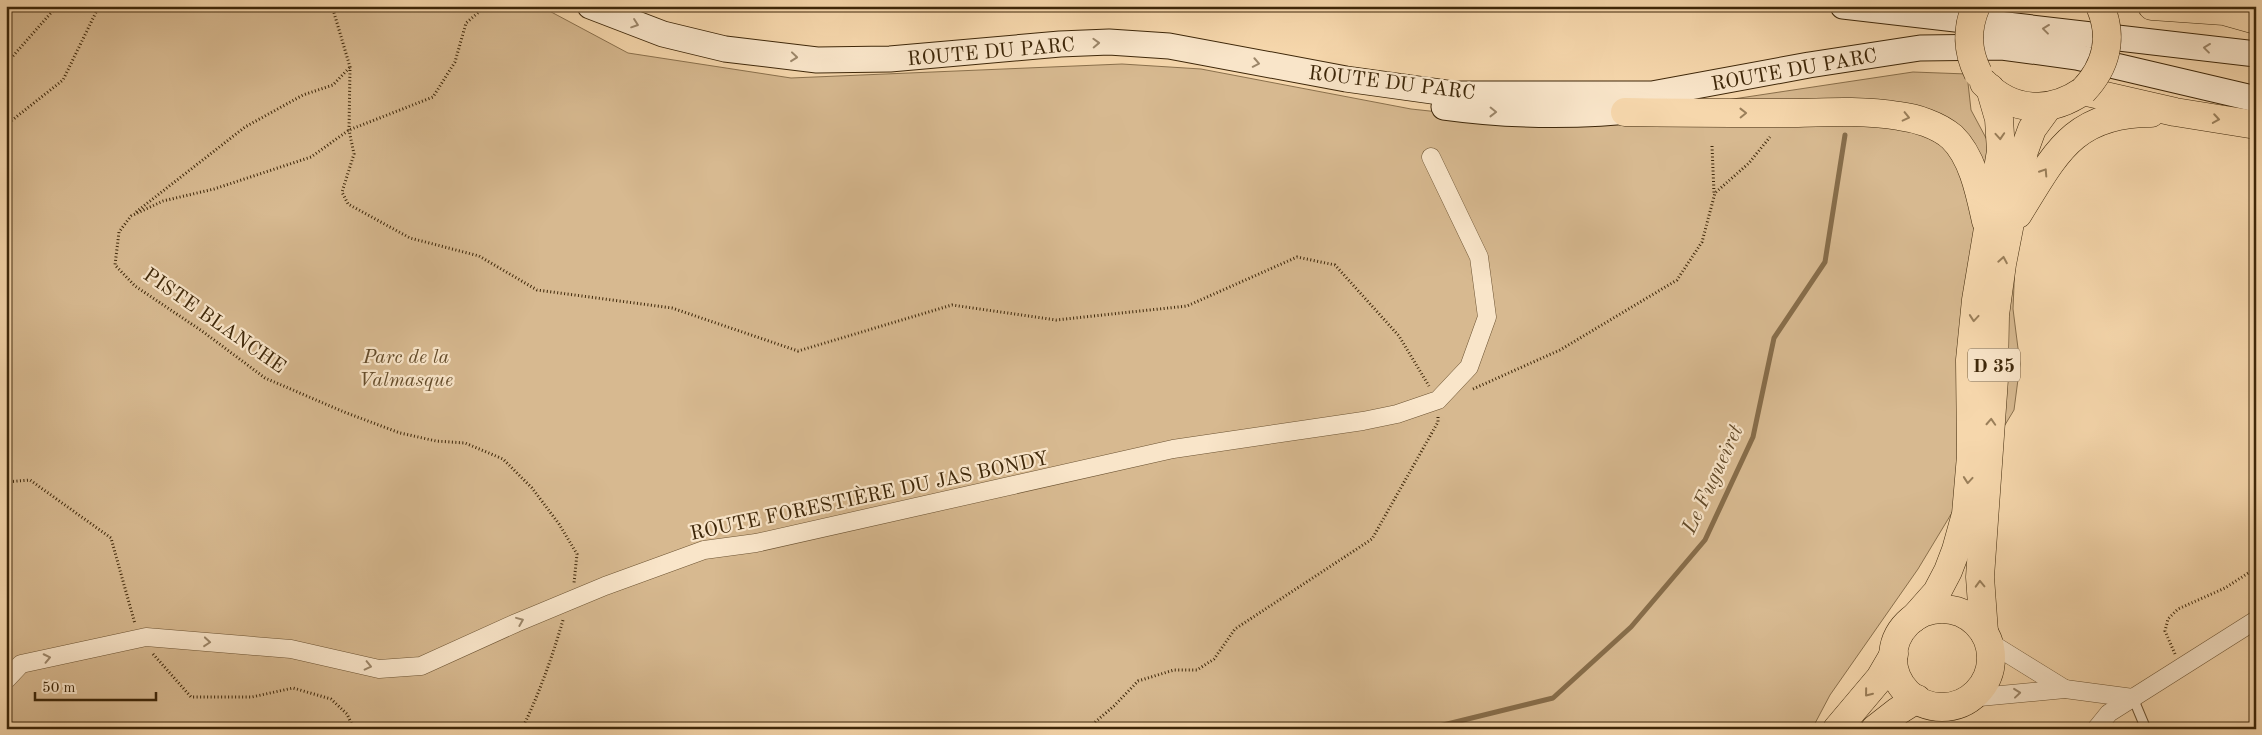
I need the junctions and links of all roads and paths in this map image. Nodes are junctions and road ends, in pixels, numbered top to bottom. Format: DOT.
graph roads {
  1 [pos="57,6"];
  2 [pos="99,6"];
  3 [pos="332,6"];
  4 [pos="486,6"];
  5 [pos="590,6"];
  6 [pos="1843,6"];
  7 [pos="1976,6"];
  8 [pos="2100,6"];
  9 [pos="2152,6"];
  10 [pos="2256,20"];
  11 [pos="2256,54"];
  12 [pos="6,64"];
  13 [pos="350,67"];
  14 [pos="1310,72"];
  15 [pos="1984,81"];
  16 [pos="2083,92"];
  17 [pos="2256,99"];
  18 [pos="2048,107"];
  19 [pos="1625,112"];
  20 [pos="2175,112"];
  21 [pos="6,125"];
  22 [pos="2256,125"];
  23 [pos="349,130"];
  24 [pos="1770,137"];
  25 [pos="1712,146"];
  26 [pos="1431,157"];
  27 [pos="1714,194"];
  28 [pos="131,216"];
  29 [pos="1998,228"];
  30 [pos="1471,390"];
  31 [pos="1438,400"];
  32 [pos="6,482"];
  33 [pos="2256,568"];
  34 [pos="568,602"];
  35 [pos="1914,618"];
  36 [pos="2256,620"];
  37 [pos="1986,637"];
  38 [pos="139,638"];
  39 [pos="1894,654"];
  40 [pos="2177,658"];
  41 [pos="6,680"];
  42 [pos="2065,689"];
  43 [pos="1969,698"];
  44 [pos="2132,698"];
  45 [pos="1917,700"];
  46 [pos="354,729"];
  47 [pos="522,729"];
  48 [pos="1086,729"];
  49 [pos="1838,729"];
  50 [pos="1875,729"];
  51 [pos="2096,729"];
  52 [pos="2146,729"];
  1 -- 12 [label="path"];
  2 -- 21 [label="path"];
  3 -- 13 [label="path"];
  4 -- 23 [label="path"];
  5 -- 14 [label="main road, ROUTE DU PARC, one-way"];
  11 -- 6 [label="main road, one-way"];
  7 -- 15 [label="main road, bridge"];
  8 -- 16 [label="main road, bridge"];
  9 -- 10 [label="main road"];
  13 -- 23 [label="path"];
  13 -- 28 [label="path"];
  14 -- 17 [label="main road, ROUTE DU PARC"];
  14 -- 19 [label="main road, one-way"];
  15 -- 18 [label="main road"];
  15 -- 19 [label="main road"];
  15 -- 29 [label="main road, D 35, one-way"];
  16 -- 18 [label="main road"];
  16 -- 20 [label="main road"];
  18 -- 29 [label="main road, D 35"];
  19 -- 29 [label="main road, one-way"];
  20 -- 22 [label="main road, one-way"];
  29 -- 20 [label="main road, one-way"];
  23 -- 28 [label="path"];
  23 -- 31 [label="path"];
  24 -- 27 [label="path"];
  25 -- 27 [label="path"];
  26 -- 31 [label="street, ROUTE FORESTIÈRE DU JAS BONDY"];
  27 -- 30 [label="path"];
  28 -- 34 [label="path, PISTE BLANCHE"];
  29 -- 35 [label="main road, D 35, one-way"];
  37 -- 29 [label="main road, D 35, one-way"];
  31 -- 34 [label="street, ROUTE FORESTIÈRE DU JAS BONDY"];
  31 -- 48 [label="path"];
  32 -- 38 [label="path"];
  33 -- 40 [label="path"];
  38 -- 34 [label="street, ROUTE FORESTIÈRE DU JAS BONDY, one-way"];
  34 -- 47 [label="path, PISTE BLANCHE"];
  35 -- 37 [label="main road"];
  35 -- 39 [label="main road"];
  36 -- 44 [label="street"];
  37 -- 42 [label="street"];
  37 -- 43 [label="main road"];
  41 -- 38 [label="street, ROUTE FORESTIÈRE DU JAS BONDY, one-way"];
  38 -- 46 [label="path"];
  39 -- 45 [label="main road"];
  39 -- 49 [label="main road, one-way"];
  43 -- 42 [label="street, one-way"];
  42 -- 44 [label="street"];
  43 -- 45 [label="main road"];
  44 -- 51 [label="street"];
  44 -- 52 [label="lane"];
  45 -- 50 [label="main road"];
}
